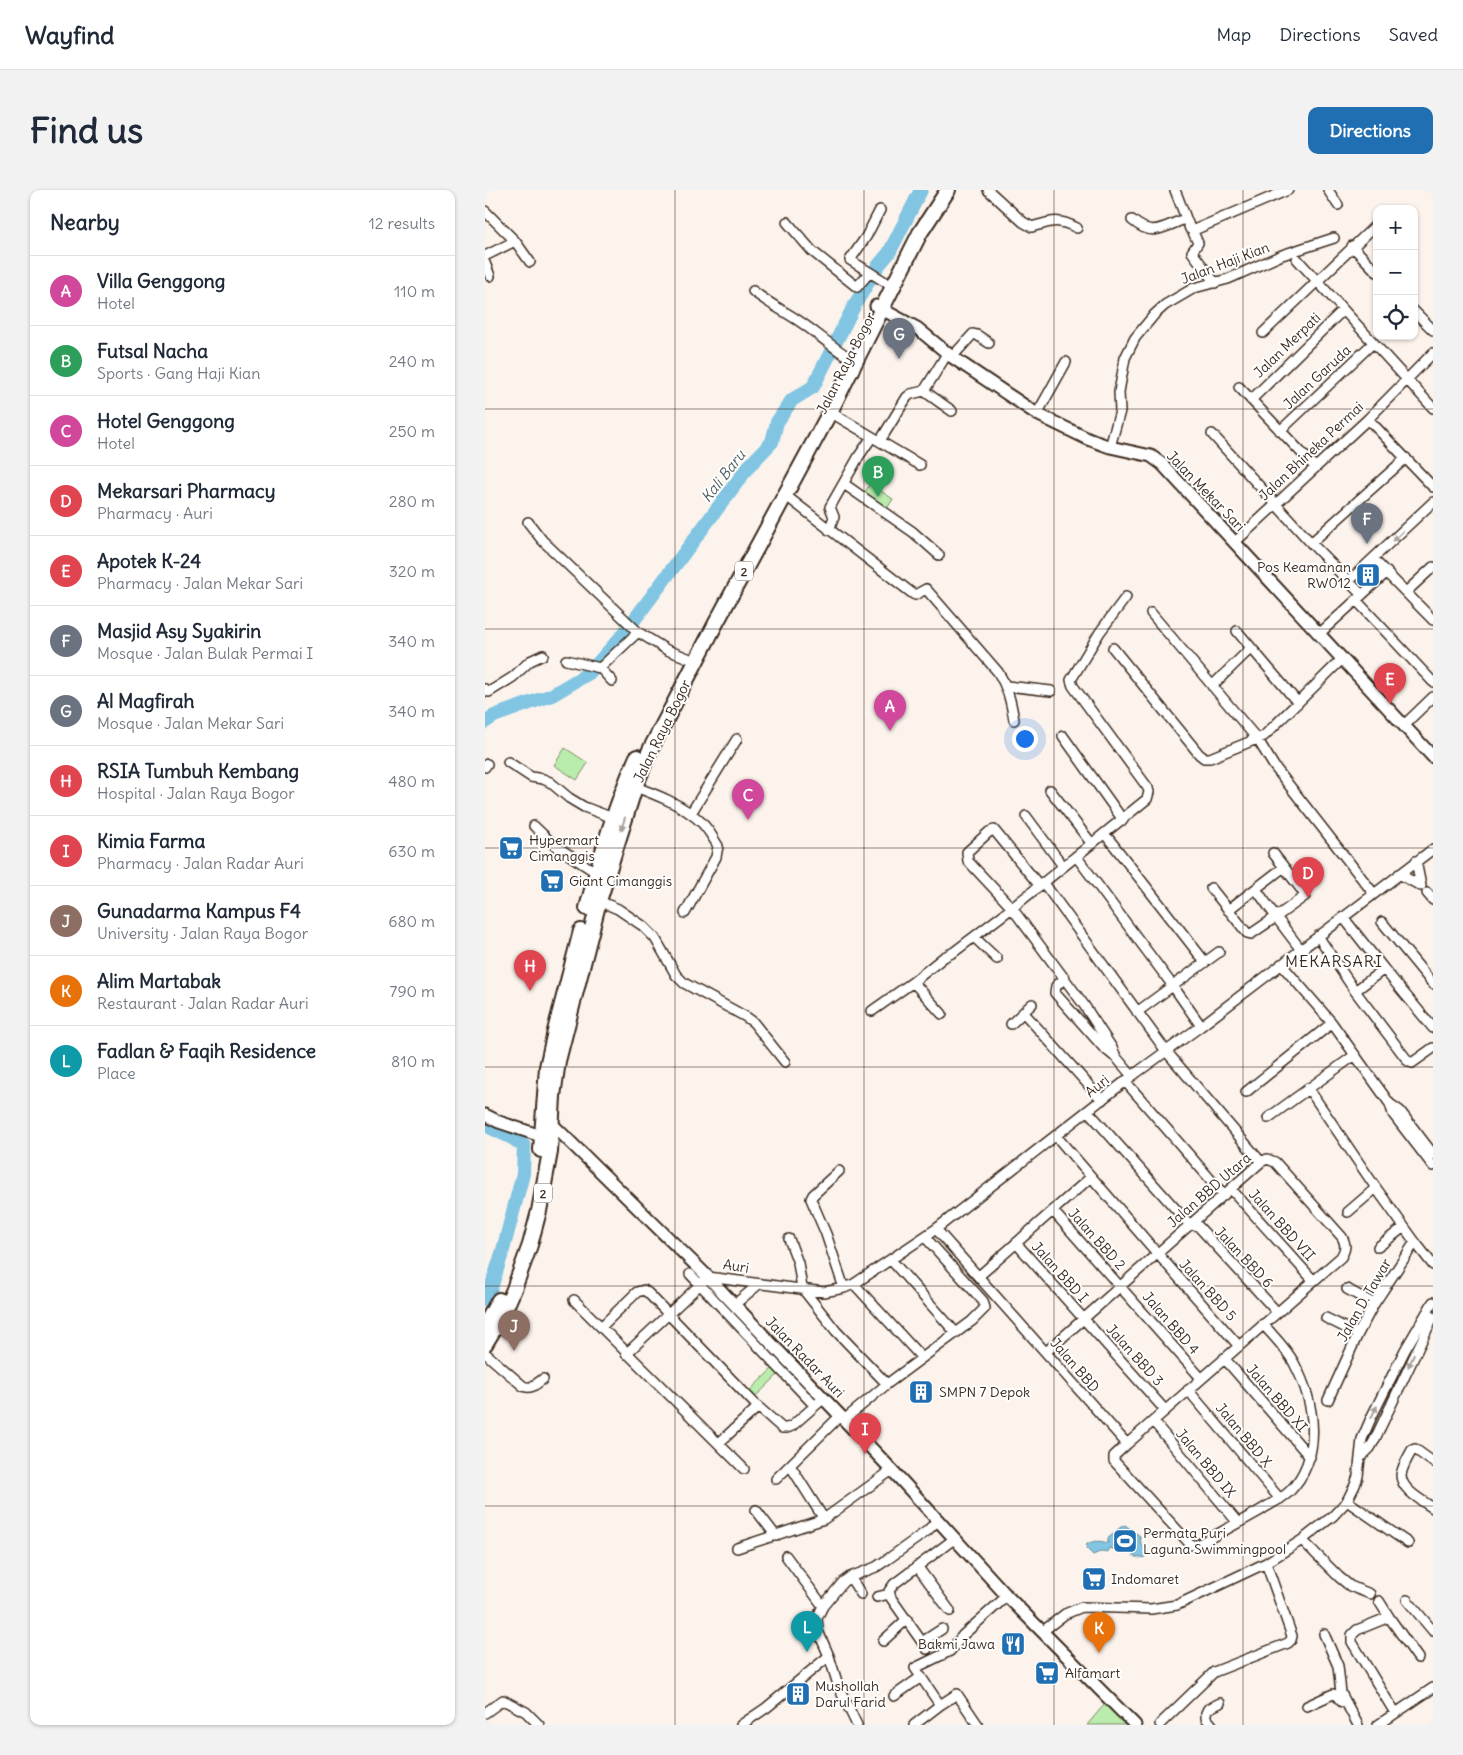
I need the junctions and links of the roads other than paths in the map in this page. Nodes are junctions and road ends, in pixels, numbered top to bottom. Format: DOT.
graph roads {
  1 [pos="940,190"];
  2 [pos="948,190"];
  3 [pos="988,190"];
  4 [pos="1175,190"];
  5 [pos="1288,190"];
  6 [pos="1328,190"];
  7 [pos="1338,205"];
  8 [pos="880,210"];
  9 [pos="485,211"];
  10 [pos="1185,219"];
  11 [pos="1132,220"];
  12 [pos="787,222"];
  13 [pos="1077,228"];
  14 [pos="1373,228"];
  15 [pos="1192,230"];
  16 [pos="1334,238"];
  17 [pos="515,241"];
  18 [pos="1352,246"];
  19 [pos="485,256"];
  20 [pos="1297,259"];
  21 [pos="530,262"];
  22 [pos="485,263"];
  23 [pos="1373,268"];
  24 [pos="869,273"];
  25 [pos="490,276"];
  26 [pos="883,281"];
  27 [pos="1317,281"];
  28 [pos="1215,283"];
  29 [pos="753,291"];
  30 [pos="879,307"];
  31 [pos="1343,310"];
  32 [pos="1418,314"];
  33 [pos="1433,330"];
  34 [pos="1263,333"];
  35 [pos="989,343"];
  36 [pos="1373,343"];
  37 [pos="860,346"];
  38 [pos="1433,352"];
  39 [pos="949,356"];
  40 [pos="850,358"];
  41 [pos="1066,362"];
  42 [pos="1406,380"];
  43 [pos="1239,388"];
  44 [pos="924,391"];
  45 [pos="1251,400"];
  46 [pos="1433,408"];
  47 [pos="953,411"];
  48 [pos="830,412"];
  49 [pos="1037,414"];
  50 [pos="1368,418"];
  51 [pos="1280,431"];
  52 [pos="1212,434"];
  53 [pos="876,439"];
  54 [pos="1110,447"];
  55 [pos="1406,458"];
  56 [pos="920,465"];
  57 [pos="1315,468"];
  58 [pos="844,484"];
  59 [pos="1433,487"];
  60 [pos="785,496"];
  61 [pos="1433,502"];
  62 [pos="1275,503"];
  63 [pos="528,522"];
  64 [pos="829,530"];
  65 [pos="1234,542"];
  66 [pos="1311,543"];
  67 [pos="939,555"];
  68 [pos="1373,559"];
  69 [pos="1433,567"];
  70 [pos="1387,572"];
  71 [pos="1349,581"];
  72 [pos="1406,592"];
  73 [pos="1126,597"];
  74 [pos="1359,598"];
  75 [pos="1151,613"];
  76 [pos="1433,620"];
  77 [pos="1237,631"];
  78 [pos="637,632"];
  79 [pos="1319,634"];
  80 [pos="1113,648"];
  81 [pos="1251,648"];
  82 [pos="543,655"];
  83 [pos="687,658"];
  84 [pos="1342,659"];
  85 [pos="566,660"];
  86 [pos="599,668"];
  87 [pos="612,681"];
  88 [pos="1433,682"];
  89 [pos="1007,686"];
  90 [pos="1213,686"];
  91 [pos="485,688"];
  92 [pos="1051,691"];
  93 [pos="1433,697"];
  94 [pos="1298,703"];
  95 [pos="1014,720"];
  96 [pos="1403,725"];
  97 [pos="1063,736"];
  98 [pos="737,739"];
  99 [pos="1258,740"];
  100 [pos="1433,757"];
  101 [pos="508,762"];
  102 [pos="630,785"];
  103 [pos="1050,790"];
  104 [pos="691,813"];
  105 [pos="1026,816"];
  106 [pos="613,818"];
  107 [pos="1123,820"];
  108 [pos="534,826"];
  109 [pos="1105,834"];
  110 [pos="1092,844"];
  111 [pos="1433,849"];
  112 [pos="1273,853"];
  113 [pos="1076,856"];
  114 [pos="1416,862"];
  115 [pos="1063,866"];
  116 [pos="1284,868"];
  117 [pos="597,873"];
  118 [pos="1399,874"];
  119 [pos="1041,884"];
  120 [pos="1211,888"];
  121 [pos="1256,889"];
  122 [pos="1374,894"];
  123 [pos="599,901"];
  124 [pos="1012,908"];
  125 [pos="1228,910"];
  126 [pos="685,913"];
  127 [pos="1276,917"];
  128 [pos="1343,917"];
  129 [pos="1382,922"];
  130 [pos="1318,936"];
  131 [pos="974,937"];
  132 [pos="1301,950"];
  133 [pos="1219,952"];
  134 [pos="997,959"];
  135 [pos="1205,962"];
  136 [pos="1281,964"];
  137 [pos="1384,969"];
  138 [pos="1065,978"];
  139 [pos="913,982"];
  140 [pos="1433,984"];
  141 [pos="1173,986"];
  142 [pos="1355,991"];
  143 [pos="569,997"];
  144 [pos="1032,1004"];
  145 [pos="1084,1005"];
  146 [pos="871,1011"];
  147 [pos="1137,1012"];
  148 [pos="1024,1013"];
  149 [pos="943,1014"];
  150 [pos="1074,1014"];
  151 [pos="1332,1022"];
  152 [pos="1011,1024"];
  153 [pos="1201,1026"];
  154 [pos="1433,1028"];
  155 [pos="1433,1048"];
  156 [pos="1166,1051"];
  157 [pos="1355,1054"];
  158 [pos="1116,1057"];
  159 [pos="785,1062"];
  160 [pos="1128,1079"];
  161 [pos="1308,1088"];
  162 [pos="1246,1092"];
  163 [pos="1102,1100"];
  164 [pos="1390,1104"];
  165 [pos="1088,1111"];
  166 [pos="485,1115"];
  167 [pos="1268,1118"];
  168 [pos="552,1124"];
  169 [pos="541,1136"];
  170 [pos="1056,1136"];
  171 [pos="1433,1154"];
  172 [pos="1261,1162"];
  173 [pos="1433,1166"];
  174 [pos="839,1172"];
  175 [pos="1091,1177"];
  176 [pos="1376,1188"];
  177 [pos="1227,1192"];
  178 [pos="1053,1211"];
  179 [pos="1348,1212"];
  180 [pos="1189,1224"];
  181 [pos="1404,1227"];
  182 [pos="936,1229"];
  183 [pos="925,1237"];
  184 [pos="789,1239"];
  185 [pos="1415,1242"];
  186 [pos="1016,1243"];
  187 [pos="1378,1247"];
  188 [pos="1157,1253"];
  189 [pos="891,1260"];
  190 [pos="1433,1265"];
  191 [pos="690,1274"];
  192 [pos="979,1276"];
  193 [pos="1313,1280"];
  194 [pos="704,1281"];
  195 [pos="759,1284"];
  196 [pos="854,1284"];
  197 [pos="1121,1286"];
  198 [pos="802,1288"];
  199 [pos="844,1288"];
  200 [pos="1347,1289"];
  201 [pos="574,1300"];
  202 [pos="1433,1302"];
  203 [pos="1375,1304"];
  204 [pos="734,1305"];
  205 [pos="1277,1312"];
  206 [pos="669,1313"];
  207 [pos="1433,1317"];
  208 [pos="1326,1318"];
  209 [pos="1084,1319"];
  210 [pos="1263,1324"];
  211 [pos="485,1325"];
  212 [pos="601,1327"];
  213 [pos="956,1332"];
  214 [pos="1358,1334"];
  215 [pos="485,1344"];
  216 [pos="1238,1345"];
  217 [pos="1046,1352"];
  218 [pos="485,1353"];
  219 [pos="626,1354"];
  220 [pos="922,1358"];
  221 [pos="1224,1358"];
  222 [pos="1201,1378"];
  223 [pos="543,1379"];
  224 [pos="887,1384"];
  225 [pos="1188,1390"];
  226 [pos="1328,1400"];
  227 [pos="819,1402"];
  228 [pos="758,1407"];
  229 [pos="1165,1410"];
  230 [pos="842,1418"];
  231 [pos="1153,1421"];
  232 [pos="719,1443"];
  233 [pos="1127,1444"];
  234 [pos="814,1448"];
  235 [pos="1310,1457"];
  236 [pos="1361,1458"];
  237 [pos="1433,1462"];
  238 [pos="744,1469"];
  239 [pos="793,1470"];
  240 [pos="891,1470"];
  241 [pos="776,1479"];
  242 [pos="1280,1499"];
  243 [pos="1347,1501"];
  244 [pos="1433,1508"];
  245 [pos="756,1510"];
  246 [pos="825,1519"];
  247 [pos="938,1520"];
  248 [pos="1238,1523"];
  249 [pos="776,1536"];
  250 [pos="955,1538"];
  251 [pos="1302,1540"];
  252 [pos="1407,1542"];
  253 [pos="737,1548"];
  254 [pos="786,1556"];
  255 [pos="1266,1563"];
  256 [pos="917,1566"];
  257 [pos="850,1577"];
  258 [pos="861,1594"];
  259 [pos="889,1594"];
  260 [pos="1370,1594"];
  261 [pos="1007,1596"];
  262 [pos="877,1597"];
  263 [pos="1407,1600"];
  264 [pos="1379,1601"];
  265 [pos="823,1606"];
  266 [pos="950,1611"];
  267 [pos="1389,1617"];
  268 [pos="907,1620"];
  269 [pos="942,1629"];
  270 [pos="1043,1631"];
  271 [pos="1433,1631"];
  272 [pos="1324,1634"];
  273 [pos="883,1641"];
  274 [pos="829,1656"];
  275 [pos="1418,1658"];
  276 [pos="921,1677"];
  277 [pos="1433,1688"];
  278 [pos="894,1696"];
  279 [pos="1220,1703"];
  280 [pos="941,1705"];
  281 [pos="1307,1706"];
  282 [pos="485,1713"];
  283 [pos="1395,1713"];
  284 [pos="1160,1724"];
  285 [pos="539,1725"];
  286 [pos="741,1725"];
  287 [pos="857,1725"];
  288 [pos="914,1725"];
  289 [pos="978,1725"];
  290 [pos="1135,1725"];
  291 [pos="1212,1725"];
  292 [pos="1353,1725"];
  293 [pos="1358,1725"];
  294 [pos="1378,1725"];
  1 -- 26 [label="highway, Jalan Raya Bogor / 2"];
  2 -- 30 [label="highway, Jalan Raya Bogor / 2"];
  3 -- 13 [label="street"];
  4 -- 10 [label="street"];
  5 -- 15 [label="street"];
  6 -- 7 [label="street"];
  8 -- 24 [label="street"];
  9 -- 17 [label="street"];
  10 -- 11 [label="street"];
  10 -- 15 [label="street"];
  12 -- 24 [label="street"];
  14 -- 18 [label="street"];
  15 -- 28 [label="street"];
  16 -- 28 [label="street, Jalan Haji Kian"];
  17 -- 19 [label="street"];
  17 -- 21 [label="street"];
  18 -- 23 [label="street"];
  18 -- 27 [label="street"];
  20 -- 27 [label="street"];
  22 -- 25 [label="street"];
  24 -- 26 [label="street"];
  26 -- 30 [label="highway, Jalan Raya Bogor / 2"];
  27 -- 31 [label="street"];
  27 -- 34 [label="street"];
  28 -- 54 [label="street, Jalan Haji Kian"];
  29 -- 40 [label="street"];
  30 -- 37 [label="highway, Jalan Raya Bogor / 2"];
  30 -- 39 [label="main road, Jalan Mekar Sari"];
  31 -- 36 [label="street"];
  31 -- 45 [label="street, Jalan Merpati"];
  32 -- 33 [label="street"];
  35 -- 39 [label="street"];
  36 -- 42 [label="street"];
  36 -- 51 [label="street, Jalan Garuda"];
  37 -- 40 [label="highway, Jalan Raya Bogor / 2"];
  37 -- 48 [label="highway, Jalan Raya Bogor / 2"];
  38 -- 42 [label="street, Jalan Bhineka Permai"];
  39 -- 44 [label="street"];
  39 -- 49 [label="main road, Jalan Mekar Sari"];
  40 -- 83 [label="highway, Jalan Raya Bogor / 2"];
  41 -- 49 [label="street"];
  42 -- 46 [label="street"];
  42 -- 50 [label="street, Jalan Bhineka Permai"];
  43 -- 45 [label="street"];
  44 -- 47 [label="street"];
  44 -- 53 [label="street"];
  45 -- 51 [label="street"];
  48 -- 53 [label="street"];
  48 -- 60 [label="highway, Jalan Raya Bogor / 2"];
  49 -- 54 [label="main road, Jalan Mekar Sari"];
  50 -- 55 [label="street"];
  50 -- 57 [label="street, Jalan Bhineka Permai"];
  51 -- 57 [label="street"];
  52 -- 62 [label="street"];
  53 -- 56 [label="street"];
  53 -- 58 [label="street"];
  54 -- 65 [label="main road, Jalan Mekar Sari"];
  55 -- 59 [label="street"];
  55 -- 66 [label="street"];
  57 -- 62 [label="street, Jalan Bhineka Permai"];
  58 -- 64 [label="street"];
  58 -- 67 [label="street"];
  60 -- 64 [label="street"];
  60 -- 102 [label="highway, Jalan Raya Bogor / 2"];
  61 -- 68 [label="street, one-way"];
  62 -- 65 [label="street, Jalan Bhineka Permai"];
  62 -- 66 [label="street"];
  63 -- 78 [label="street"];
  64 -- 89 [label="street"];
  65 -- 79 [label="main road, Jalan Mekar Sari"];
  66 -- 71 [label="street"];
  68 -- 70 [label="street"];
  68 -- 71 [label="street"];
  69 -- 72 [label="street"];
  70 -- 72 [label="street"];
  70 -- 74 [label="street"];
  71 -- 74 [label="street"];
  72 -- 76 [label="street"];
  73 -- 107 [label="street"];
  74 -- 79 [label="street"];
  74 -- 88 [label="street"];
  75 -- 90 [label="street"];
  77 -- 81 [label="street"];
  78 -- 83 [label="street"];
  78 -- 86 [label="street"];
  79 -- 84 [label="main road, Jalan Mekar Sari"];
  80 -- 99 [label="street"];
  81 -- 90 [label="street"];
  81 -- 94 [label="street"];
  82 -- 91 [label="street"];
  83 -- 102 [label="highway, Jalan Raya Bogor / 2"];
  84 -- 94 [label="street"];
  84 -- 96 [label="main road, Jalan Mekar Sari"];
  85 -- 86 [label="street"];
  86 -- 87 [label="street"];
  89 -- 92 [label="street"];
  89 -- 95 [label="street"];
  90 -- 99 [label="street"];
  93 -- 96 [label="street"];
  94 -- 99 [label="street"];
  96 -- 100 [label="main road, Jalan Mekar Sari"];
  97 -- 107 [label="street"];
  98 -- 104 [label="street"];
  99 -- 122 [label="street"];
  101 -- 106 [label="street"];
  102 -- 104 [label="street"];
  102 -- 106 [label="highway, Jalan Raya Bogor / 2"];
  102 -- 123 [label="highway, Jalan Raya Bogor / 2, one-way"];
  103 -- 110 [label="street"];
  104 -- 126 [label="street"];
  105 -- 115 [label="street"];
  106 -- 117 [label="highway, Jalan Raya Bogor / 2"];
  107 -- 109 [label="street"];
  108 -- 117 [label="street"];
  109 -- 110 [label="street"];
  109 -- 135 [label="street"];
  110 -- 113 [label="street"];
  111 -- 114 [label="street, Auri"];
  112 -- 116 [label="street"];
  113 -- 115 [label="street"];
  113 -- 141 [label="street"];
  114 -- 118 [label="street, Auri"];
  114 -- 118 [label="street"];
  115 -- 119 [label="street"];
  116 -- 121 [label="street"];
  116 -- 127 [label="street"];
  117 -- 143 [label="highway, Jalan Raya Bogor / 2"];
  118 -- 122 [label="street, Auri"];
  119 -- 124 [label="street"];
  119 -- 124 [label="street"];
  119 -- 147 [label="street"];
  120 -- 125 [label="street"];
  121 -- 125 [label="street"];
  121 -- 127 [label="street"];
  122 -- 128 [label="street, Auri"];
  123 -- 143 [label="highway, Jalan Raya Bogor / 2"];
  123 -- 159 [label="street"];
  124 -- 131 [label="street"];
  124 -- 138 [label="street"];
  125 -- 127 [label="street"];
  127 -- 132 [label="street"];
  128 -- 130 [label="street, Auri"];
  128 -- 137 [label="street"];
  129 -- 140 [label="street"];
  130 -- 132 [label="street, Auri"];
  130 -- 142 [label="street"];
  131 -- 134 [label="street"];
  131 -- 139 [label="street"];
  132 -- 136 [label="street, Auri"];
  133 -- 135 [label="street"];
  135 -- 141 [label="street"];
  136 -- 151 [label="street"];
  136 -- 153 [label="street, Auri"];
  137 -- 142 [label="street"];
  137 -- 154 [label="street"];
  138 -- 145 [label="street"];
  138 -- 150 [label="street"];
  139 -- 146 [label="street"];
  139 -- 149 [label="street"];
  141 -- 147 [label="street"];
  141 -- 153 [label="street"];
  142 -- 155 [label="street"];
  143 -- 168 [label="highway, Jalan Raya Bogor / 2"];
  143 -- 169 [label="highway, Jalan Raya Bogor / 2"];
  144 -- 148 [label="street"];
  145 -- 150 [label="street"];
  145 -- 158 [label="street"];
  147 -- 156 [label="street"];
  148 -- 152 [label="street"];
  148 -- 163 [label="street"];
  150 -- 158 [label="street"];
  151 -- 157 [label="street"];
  151 -- 162 [label="street"];
  153 -- 156 [label="street, Auri"];
  156 -- 160 [label="street, Auri"];
  156 -- 172 [label="street"];
  157 -- 161 [label="street"];
  157 -- 164 [label="street"];
  158 -- 160 [label="street, Jalan BBD VII"];
  160 -- 163 [label="street, Auri"];
  160 -- 177 [label="street, Jalan BBD VII"];
  161 -- 167 [label="street"];
  161 -- 176 [label="street"];
  163 -- 165 [label="street, Auri"];
  164 -- 171 [label="street"];
  164 -- 173 [label="street"];
  165 -- 170 [label="street, Auri"];
  165 -- 180 [label="street, Jalan BBD 6"];
  166 -- 169 [label="main road"];
  168 -- 194 [label="main road, Jalan Radar Auri"];
  168 -- 215 [label="highway, Jalan Raya Bogor / 2"];
  169 -- 211 [label="highway, Jalan Raya Bogor / 2"];
  170 -- 175 [label="street, Jalan BBD 5"];
  170 -- 182 [label="street, Auri"];
  172 -- 177 [label="street, Jalan BBD Utara"];
  172 -- 193 [label="street, Jalan BBD Utara"];
  174 -- 199 [label="street"];
  175 -- 178 [label="street"];
  175 -- 188 [label="street, Jalan BBD 5"];
  176 -- 179 [label="street"];
  176 -- 181 [label="street"];
  177 -- 180 [label="street, Jalan BBD Utara"];
  177 -- 193 [label="street, Jalan BBD VII"];
  178 -- 186 [label="street"];
  178 -- 197 [label="street, Jalan BBD 2"];
  180 -- 188 [label="street, Jalan BBD Utara"];
  180 -- 205 [label="street, Jalan BBD 6"];
  181 -- 185 [label="street"];
  181 -- 187 [label="street"];
  182 -- 183 [label="street, Auri"];
  182 -- 192 [label="street, Jalan BBD"];
  183 -- 189 [label="street, Auri"];
  183 -- 213 [label="street"];
  184 -- 198 [label="street"];
  185 -- 190 [label="street"];
  185 -- 203 [label="street, Jalan D. Tawar"];
  186 -- 192 [label="street"];
  186 -- 209 [label="street, Jalan BBD I"];
  188 -- 197 [label="street, Jalan BBD Utara"];
  188 -- 216 [label="street, Jalan BBD 5"];
  189 -- 196 [label="street, Auri"];
  189 -- 213 [label="street"];
  191 -- 194 [label="street"];
  192 -- 217 [label="street, Jalan BBD"];
  193 -- 205 [label="street, Jalan BBD Utara"];
  194 -- 195 [label="street, Auri"];
  194 -- 204 [label="main road, Jalan Radar Auri"];
  194 -- 206 [label="street"];
  194 -- 227 [label="street"];
  195 -- 198 [label="street, Auri"];
  195 -- 204 [label="street, Auri"];
  196 -- 199 [label="street, Auri"];
  196 -- 220 [label="street"];
  197 -- 209 [label="street, Jalan BBD Utara"];
  197 -- 222 [label="street, Jalan BBD 4"];
  198 -- 199 [label="street, Auri"];
  198 -- 224 [label="street"];
  200 -- 203 [label="street"];
  201 -- 212 [label="street"];
  236 -- 202 [label="street, one-way"];
  203 -- 214 [label="street, Jalan D. Tawar"];
  204 -- 227 [label="main road, Jalan Radar Auri"];
  205 -- 210 [label="street, Jalan BBD Utara"];
  206 -- 212 [label="street"];
  206 -- 219 [label="street"];
  206 -- 228 [label="street"];
  207 -- 236 [label="street, one-way"];
  208 -- 214 [label="street"];
  209 -- 217 [label="street, Jalan BBD Utara"];
  209 -- 229 [label="street, Jalan BBD 3"];
  210 -- 216 [label="street, Jalan BBD Utara"];
  210 -- 235 [label="street"];
  212 -- 219 [label="street"];
  213 -- 220 [label="street"];
  214 -- 226 [label="street, Jalan D. Tawar"];
  216 -- 221 [label="street, Jalan BBD Utara"];
  217 -- 233 [label="street, Jalan BBD"];
  218 -- 223 [label="street"];
  219 -- 232 [label="street"];
  220 -- 224 [label="street"];
  221 -- 222 [label="street, Jalan BBD Utara"];
  221 -- 235 [label="street, Jalan BBD XI"];
  222 -- 225 [label="street"];
  224 -- 230 [label="street"];
  225 -- 229 [label="street"];
  225 -- 242 [label="street, Jalan BBD X"];
  227 -- 228 [label="street"];
  227 -- 230 [label="main road, Jalan Radar Auri"];
  228 -- 232 [label="street"];
  229 -- 231 [label="street"];
  230 -- 234 [label="street"];
  230 -- 240 [label="main road, Jalan Radar Auri"];
  230 -- 241 [label="street"];
  231 -- 233 [label="street"];
  231 -- 248 [label="street, Jalan BBD IX"];
  232 -- 238 [label="street"];
  233 -- 248 [label="street"];
  235 -- 242 [label="street"];
  236 -- 243 [label="street"];
  237 -- 244 [label="street"];
  239 -- 246 [label="street"];
  240 -- 246 [label="street"];
  240 -- 247 [label="main road, Jalan Radar Auri"];
  242 -- 248 [label="street"];
  243 -- 251 [label="street"];
  243 -- 252 [label="street"];
  245 -- 249 [label="street"];
  246 -- 249 [label="street"];
  247 -- 250 [label="main road, Jalan Radar Auri"];
  247 -- 257 [label="street"];
  249 -- 253 [label="street"];
  250 -- 256 [label="street"];
  250 -- 261 [label="main road, Jalan Radar Auri"];
  251 -- 255 [label="street"];
  251 -- 260 [label="street"];
  254 -- 265 [label="street"];
  255 -- 270 [label="street"];
  255 -- 284 [label="street"];
  256 -- 259 [label="street"];
  256 -- 266 [label="street"];
  257 -- 258 [label="street"];
  257 -- 265 [label="street"];
  259 -- 262 [label="street"];
  259 -- 268 [label="street"];
  261 -- 270 [label="main road, Jalan Radar Auri"];
  261 -- 276 [label="street"];
  263 -- 271 [label="street"];
  264 -- 267 [label="street"];
  265 -- 274 [label="street"];
  267 -- 275 [label="street"];
  267 -- 283 [label="street"];
  268 -- 269 [label="street"];
  268 -- 273 [label="street"];
  270 -- 290 [label="main road, Jalan Radar Auri"];
  272 -- 293 [label="street"];
  274 -- 286 [label="street"];
  274 -- 287 [label="street"];
  276 -- 278 [label="street"];
  276 -- 280 [label="street"];
  277 -- 283 [label="street"];
  279 -- 291 [label="street"];
  280 -- 288 [label="street"];
  280 -- 289 [label="street"];
  281 -- 292 [label="street"];
  282 -- 285 [label="street"];
  283 -- 294 [label="street"];
}
